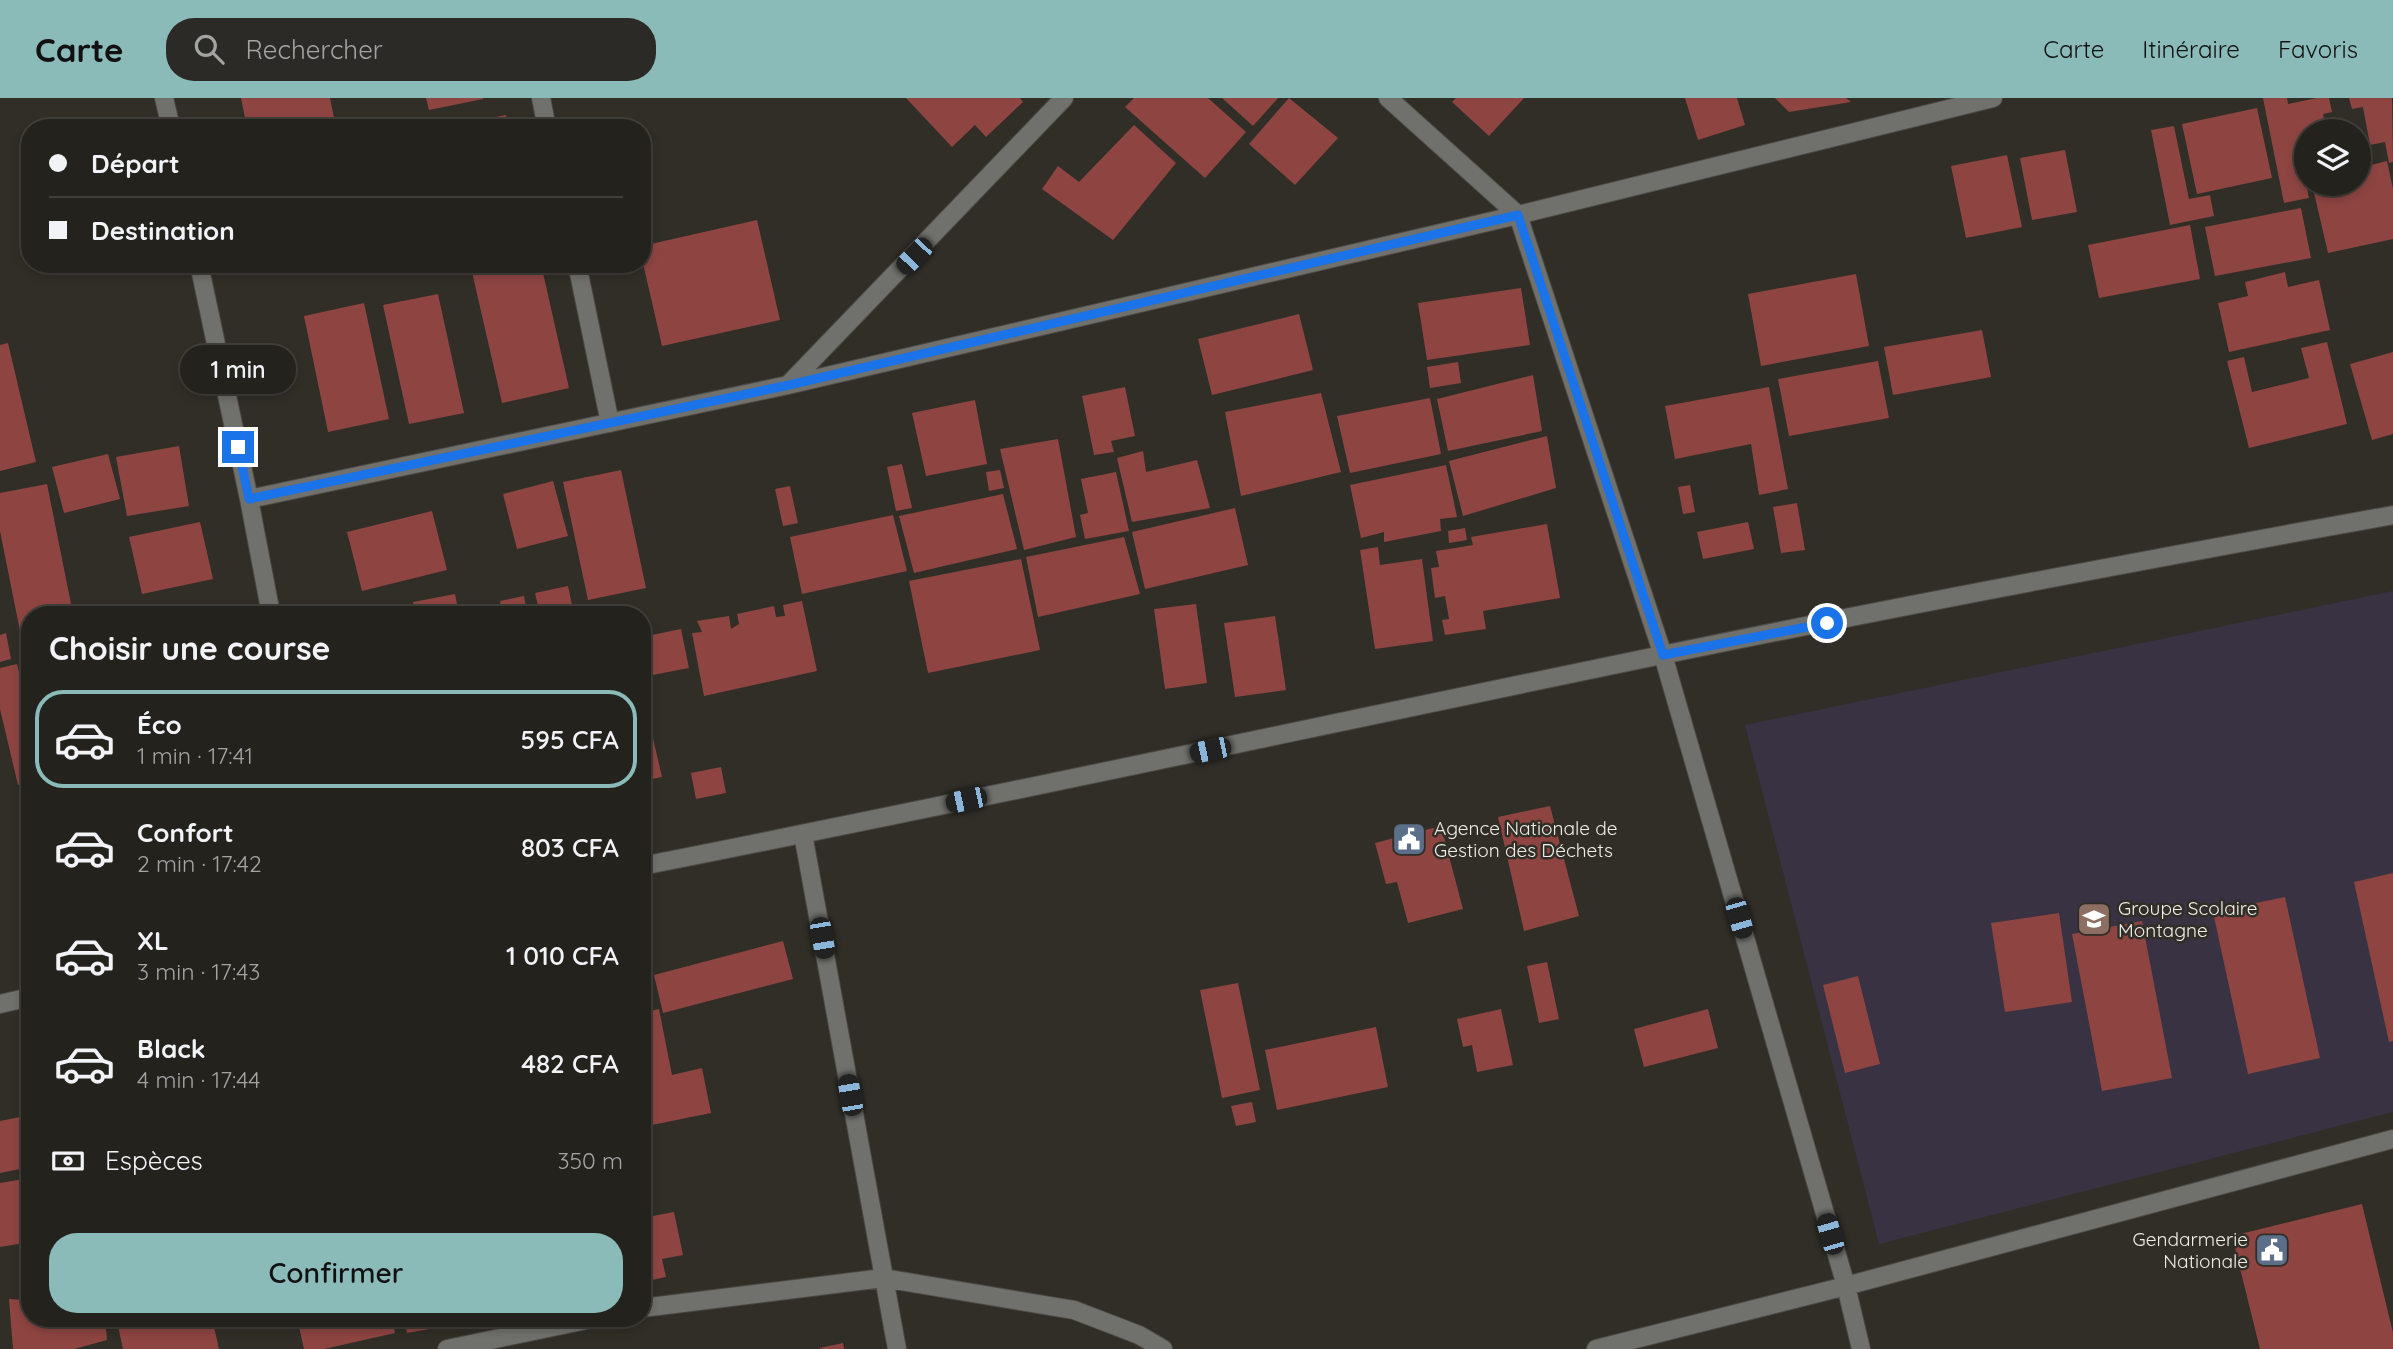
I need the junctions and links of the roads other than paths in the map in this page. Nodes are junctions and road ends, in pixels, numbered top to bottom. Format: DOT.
graph roads {
  1 [pos="164,98"];
  2 [pos="541,98"];
  3 [pos="1064,98"];
  4 [pos="1388,98"];
  5 [pos="1993,98"];
  6 [pos="1943,103"];
  7 [pos="169,119"];
  8 [pos="545,119"];
  9 [pos="1518,215"];
  10 [pos="201,273"];
  11 [pos="579,273"];
  12 [pos="789,385"];
  13 [pos="610,423"];
  14 [pos="249,499"];
  15 [pos="2393,515"];
  16 [pos="269,606"];
  17 [pos="1663,655"];
  18 [pos="803,834"];
  19 [pos="651,864"];
  20 [pos="21,999"];
  21 [pos="0,1004"];
  22 [pos="2393,1139"];
  23 [pos="883,1278"];
  24 [pos="1846,1286"];
  25 [pos="651,1307"];
  26 [pos="553,1327"];
  27 [pos="447,1349"];
  28 [pos="897,1349"];
  29 [pos="1163,1349"];
  30 [pos="1596,1349"];
  31 [pos="1860,1349"];
  1 -- 7 [label="street"];
  2 -- 8 [label="street"];
  3 -- 12 [label="street"];
  4 -- 9 [label="street"];
  5 -- 6 [label="street"];
  6 -- 9 [label="street"];
  9 -- 12 [label="street"];
  9 -- 17 [label="street"];
  10 -- 14 [label="street"];
  11 -- 13 [label="street"];
  12 -- 13 [label="street"];
  13 -- 14 [label="street"];
  14 -- 16 [label="street"];
  15 -- 17 [label="street"];
  17 -- 18 [label="street"];
  17 -- 24 [label="street"];
  18 -- 19 [label="street"];
  18 -- 23 [label="street"];
  20 -- 21 [label="street"];
  22 -- 24 [label="street"];
  23 -- 25 [label="street"];
  23 -- 28 [label="street"];
  23 -- 29 [label="street"];
  24 -- 30 [label="street"];
  24 -- 31 [label="street"];
  26 -- 27 [label="street"];
}
